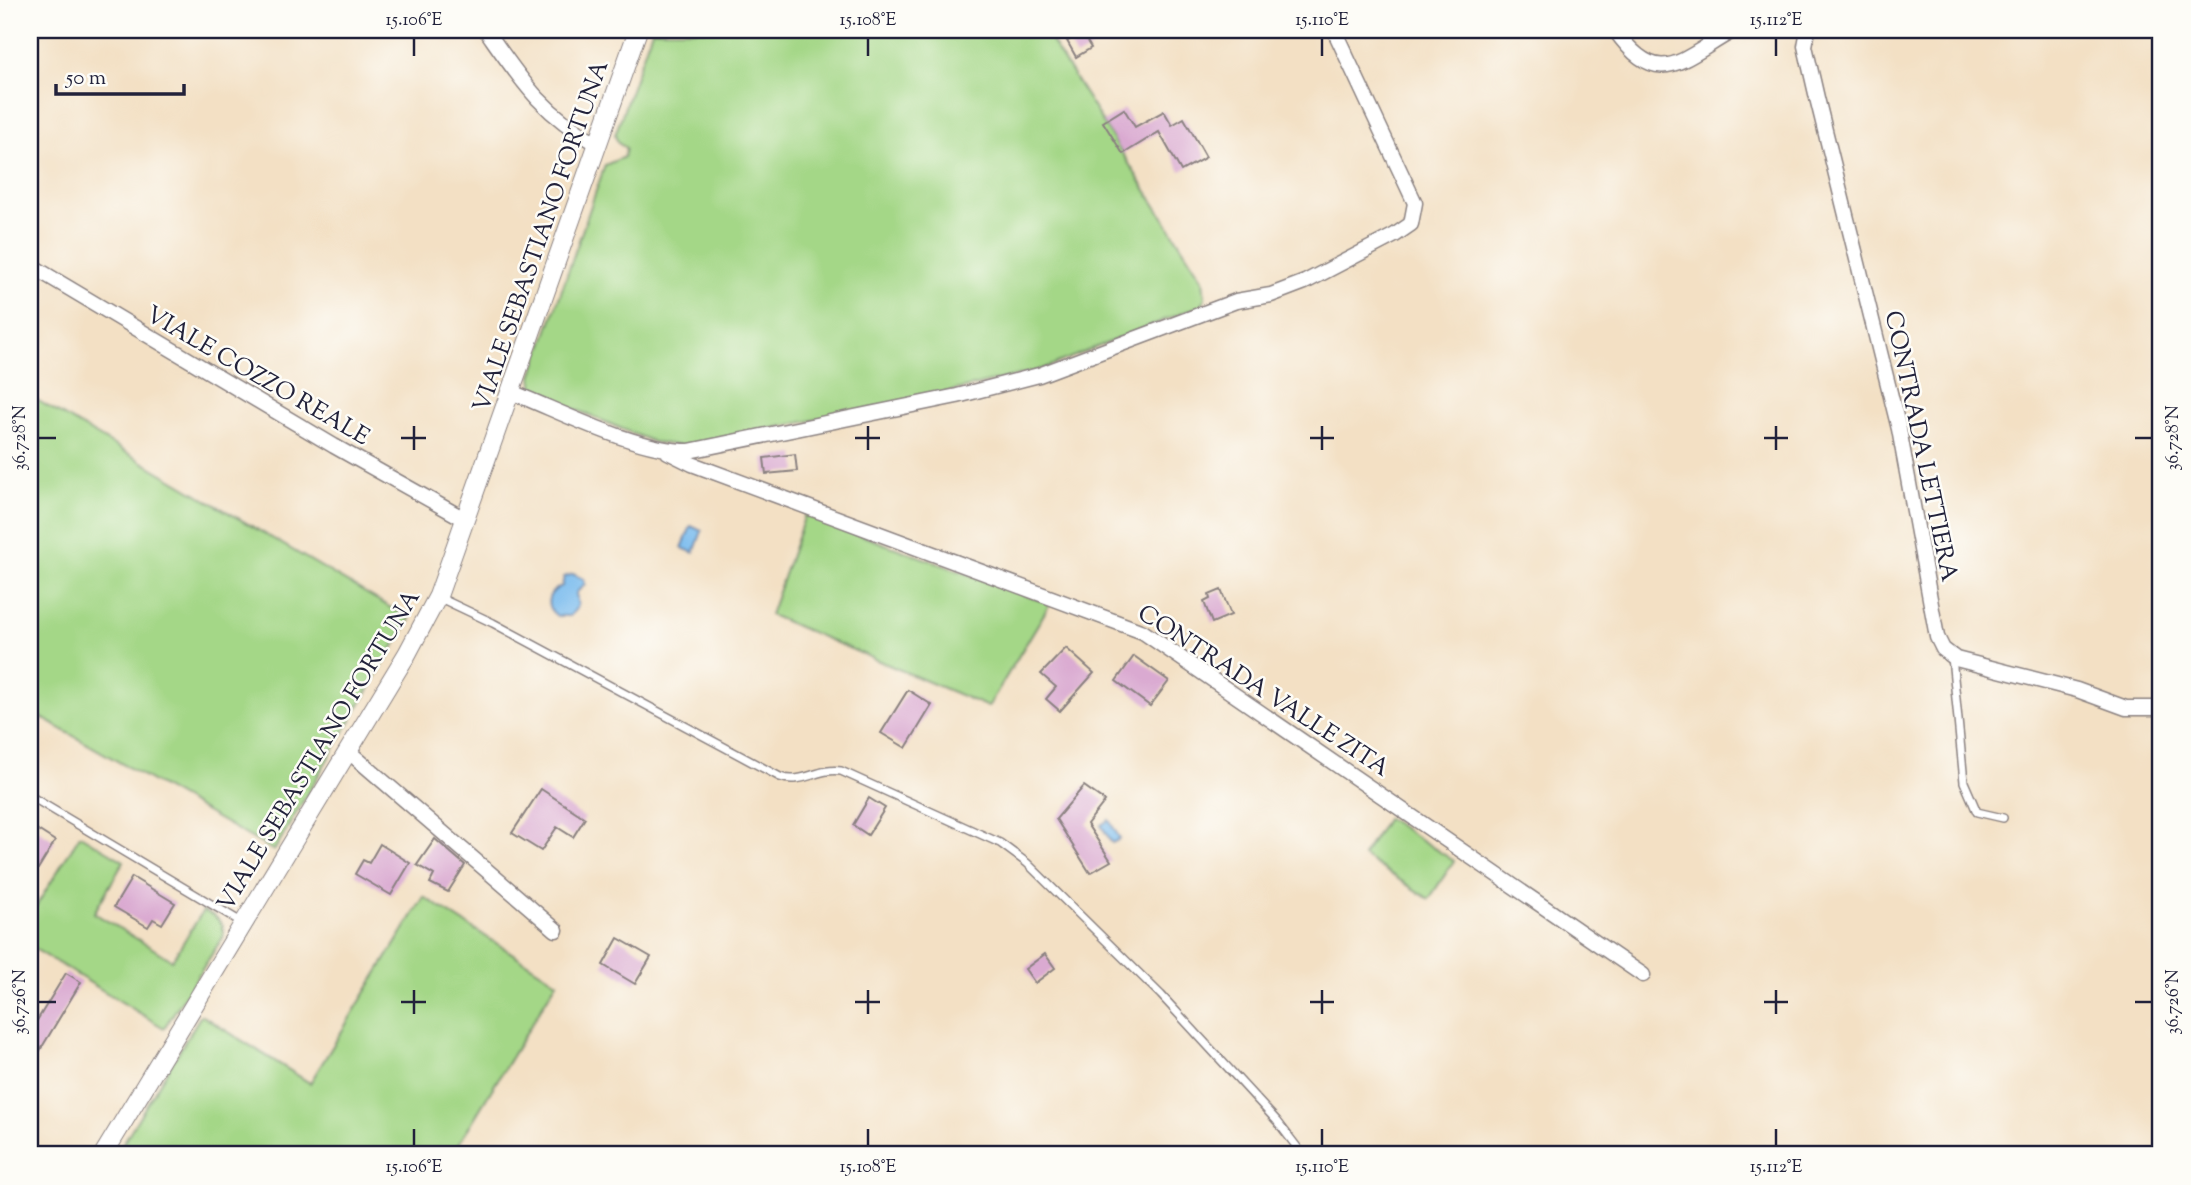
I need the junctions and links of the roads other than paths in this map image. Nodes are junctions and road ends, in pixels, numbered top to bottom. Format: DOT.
graph roads {
  1 [pos="486,30"];
  2 [pos="638,30"];
  3 [pos="1334,30"];
  4 [pos="1615,30"];
  5 [pos="1734,30"];
  6 [pos="1808,30"];
  7 [pos="597,144"];
  8 [pos="30,265"];
  9 [pos="511,392"];
  10 [pos="667,451"];
  11 [pos="466,520"];
  12 [pos="438,596"];
  13 [pos="1952,656"];
  14 [pos="2161,708"];
  15 [pos="348,751"];
  16 [pos="30,796"];
  17 [pos="2003,818"];
  18 [pos="244,924"];
  19 [pos="556,930"];
  20 [pos="1643,975"];
  21 [pos="103,1155"];
  22 [pos="1303,1155"];
  1 -- 7 [label="street"];
  2 -- 7 [label="street, VIALE SEBASTIANO FORTUNA"];
  3 -- 10 [label="street, CONTRADA VALLE ZITA"];
  4 -- 5 [label="street"];
  6 -- 13 [label="street, CONTRADA LETTIERA"];
  7 -- 9 [label="street, VIALE SEBASTIANO FORTUNA"];
  8 -- 11 [label="street, VIALE COZZO REALE"];
  9 -- 10 [label="street, CONTRADA VALLE ZITA"];
  9 -- 11 [label="street, VIALE SEBASTIANO FORTUNA"];
  10 -- 20 [label="street, CONTRADA VALLE ZITA"];
  11 -- 12 [label="street, VIALE SEBASTIANO FORTUNA"];
  12 -- 15 [label="street, VIALE SEBASTIANO FORTUNA"];
  12 -- 22 [label="lane"];
  13 -- 14 [label="street"];
  13 -- 17 [label="lane"];
  15 -- 18 [label="street, VIALE SEBASTIANO FORTUNA"];
  15 -- 19 [label="street"];
  16 -- 18 [label="lane"];
  18 -- 21 [label="street, VIALE SEBASTIANO FORTUNA"];
}
